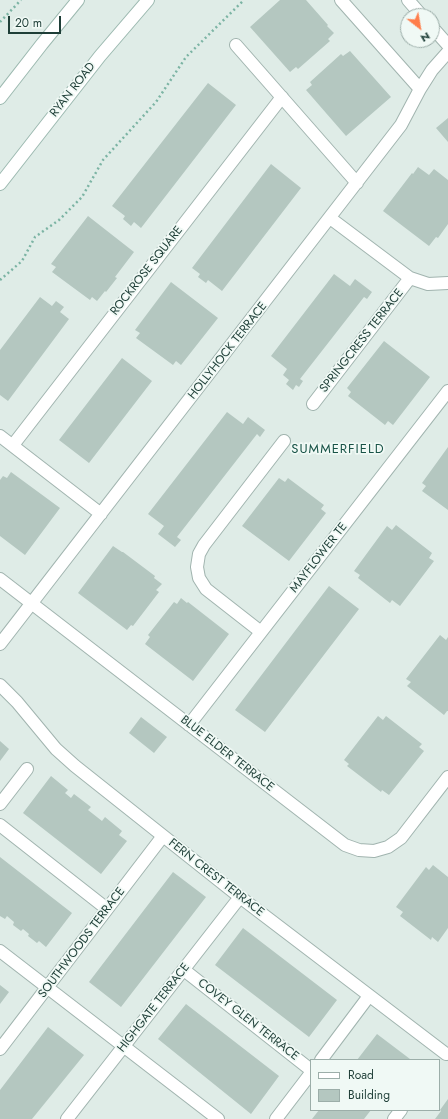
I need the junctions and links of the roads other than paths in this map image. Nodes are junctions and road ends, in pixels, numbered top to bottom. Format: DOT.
graph roads {
  1 [pos="78,0"];
  2 [pos="148,0"];
  3 [pos="341,0"];
  4 [pos="408,0"];
  5 [pos="415,8"];
  6 [pos="440,36"];
  7 [pos="236,45"];
  8 [pos="448,45"];
  9 [pos="448,52"];
  10 [pos="420,89"];
  11 [pos="282,97"];
  12 [pos="0,98"];
  13 [pos="357,183"];
  14 [pos="0,184"];
  15 [pos="330,218"];
  16 [pos="410,278"];
  17 [pos="448,283"];
  18 [pos="448,391"];
  19 [pos="313,404"];
  20 [pos="0,436"];
  21 [pos="284,441"];
  22 [pos="13,446"];
  23 [pos="101,514"];
  24 [pos="0,579"];
  25 [pos="32,604"];
  26 [pos="261,632"];
  27 [pos="0,644"];
  28 [pos="0,686"];
  29 [pos="189,725"];
  30 [pos="27,769"];
  31 [pos="448,778"];
  32 [pos="0,804"];
  33 [pos="0,825"];
  34 [pos="163,836"];
  35 [pos="240,897"];
  36 [pos="107,909"];
  37 [pos="0,951"];
  38 [pos="184,970"];
  39 [pos="47,988"];
  40 [pos="369,996"];
  41 [pos="123,1047"];
  42 [pos="0,1049"];
  43 [pos="444,1056"];
  44 [pos="322,1059"];
  45 [pos="310,1069"];
  46 [pos="310,1074"];
  47 [pos="400,1111"];
  48 [pos="67,1119"];
  49 [pos="218,1119"];
  50 [pos="276,1119"];
  51 [pos="394,1119"];
  1 -- 12 [label="street"];
  2 -- 14 [label="street, RYAN ROAD"];
  3 -- 10 [label="street"];
  4 -- 5 [label="street"];
  6 -- 8 [label="street"];
  7 -- 11 [label="street"];
  9 -- 10 [label="street, HOLLYHOCK TERRACE"];
  10 -- 13 [label="street, HOLLYHOCK TERRACE"];
  11 -- 13 [label="street"];
  11 -- 22 [label="street, ROCKROSE SQUARE"];
  13 -- 15 [label="street, HOLLYHOCK TERRACE"];
  15 -- 16 [label="street, SPRINGCRESS TERRACE"];
  15 -- 23 [label="street, HOLLYHOCK TERRACE"];
  16 -- 17 [label="street, SPRINGCRESS TERRACE"];
  16 -- 19 [label="street, SPRINGCRESS TERRACE"];
  18 -- 26 [label="street, MAYFLOWER TE"];
  20 -- 22 [label="street"];
  21 -- 26 [label="street"];
  22 -- 23 [label="street"];
  23 -- 25 [label="street, HOLLYHOCK TERRACE"];
  24 -- 25 [label="street, BLUE ELDER TERRACE"];
  25 -- 27 [label="street, HOLLYHOCK TERRACE"];
  25 -- 29 [label="street, BLUE ELDER TERRACE"];
  26 -- 29 [label="street, MAYFLOWER TE"];
  28 -- 34 [label="street, FERN CREST TERRACE"];
  29 -- 31 [label="street, BLUE ELDER TERRACE"];
  30 -- 32 [label="street"];
  33 -- 36 [label="street"];
  34 -- 35 [label="street, FERN CREST TERRACE"];
  34 -- 36 [label="street, SOUTHWOODS TERRACE"];
  35 -- 38 [label="street, HIGHGATE TERRACE"];
  35 -- 40 [label="street, FERN CREST TERRACE"];
  36 -- 39 [label="street, SOUTHWOODS TERRACE"];
  37 -- 39 [label="street"];
  38 -- 41 [label="street, HIGHGATE TERRACE"];
  38 -- 45 [label="street, COVEY GLEN TERRACE"];
  39 -- 41 [label="street"];
  39 -- 42 [label="street, SOUTHWOODS TERRACE"];
  40 -- 43 [label="street, FERN CREST TERRACE"];
  40 -- 44 [label="street"];
  41 -- 48 [label="street, HIGHGATE TERRACE"];
  41 -- 49 [label="street"];
  46 -- 50 [label="street"];
  47 -- 51 [label="street"];
}
